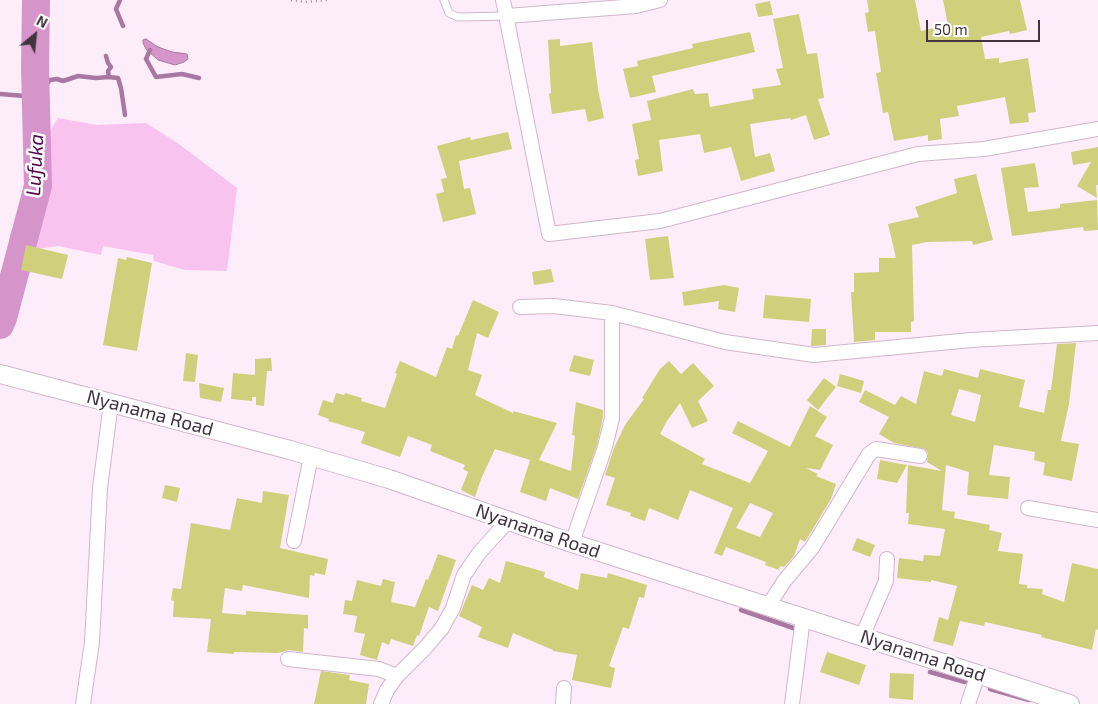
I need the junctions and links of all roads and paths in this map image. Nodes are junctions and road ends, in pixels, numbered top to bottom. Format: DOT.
graph roads {
  1 [pos="291,0"];
  2 [pos="328,0"];
  3 [pos="444,0"];
  4 [pos="504,0"];
  5 [pos="660,0"];
  6 [pos="507,16"];
  7 [pos="1098,129"];
  8 [pos="520,307"];
  9 [pos="612,313"];
  10 [pos="1098,333"];
  11 [pos="0,374"];
  12 [pos="111,403"];
  13 [pos="311,456"];
  14 [pos="920,456"];
  15 [pos="1028,508"];
  16 [pos="1098,520"];
  17 [pos="508,521"];
  18 [pos="294,540"];
  19 [pos="572,543"];
  20 [pos="887,559"];
  21 [pos="768,606"];
  22 [pos="804,618"];
  23 [pos="862,637"];
  24 [pos="288,659"];
  25 [pos="978,674"];
  26 [pos="397,676"];
  27 [pos="564,688"];
  28 [pos="83,704"];
  29 [pos="381,704"];
  30 [pos="563,704"];
  31 [pos="792,704"];
  32 [pos="968,704"];
  33 [pos="1070,704"];
  1 -- 2 [label="path"];
  3 -- 6 [label="lane"];
  4 -- 6 [label="street"];
  5 -- 6 [label="street"];
  6 -- 7 [label="street"];
  8 -- 9 [label="street"];
  9 -- 10 [label="street"];
  9 -- 19 [label="street"];
  11 -- 12 [label="street, Nyanama Road"];
  12 -- 13 [label="street, Nyanama Road"];
  12 -- 28 [label="street"];
  13 -- 17 [label="street, Nyanama Road"];
  13 -- 18 [label="street"];
  14 -- 21 [label="street"];
  15 -- 16 [label="street"];
  17 -- 19 [label="street, Nyanama Road"];
  17 -- 26 [label="street"];
  19 -- 21 [label="street, Nyanama Road"];
  20 -- 23 [label="street"];
  21 -- 22 [label="street, Nyanama Road"];
  22 -- 23 [label="street, Nyanama Road"];
  22 -- 31 [label="street"];
  23 -- 25 [label="street, Nyanama Road"];
  24 -- 26 [label="street"];
  25 -- 32 [label="street"];
  25 -- 33 [label="street, Nyanama Road"];
  26 -- 29 [label="street"];
  27 -- 30 [label="street"];
}
